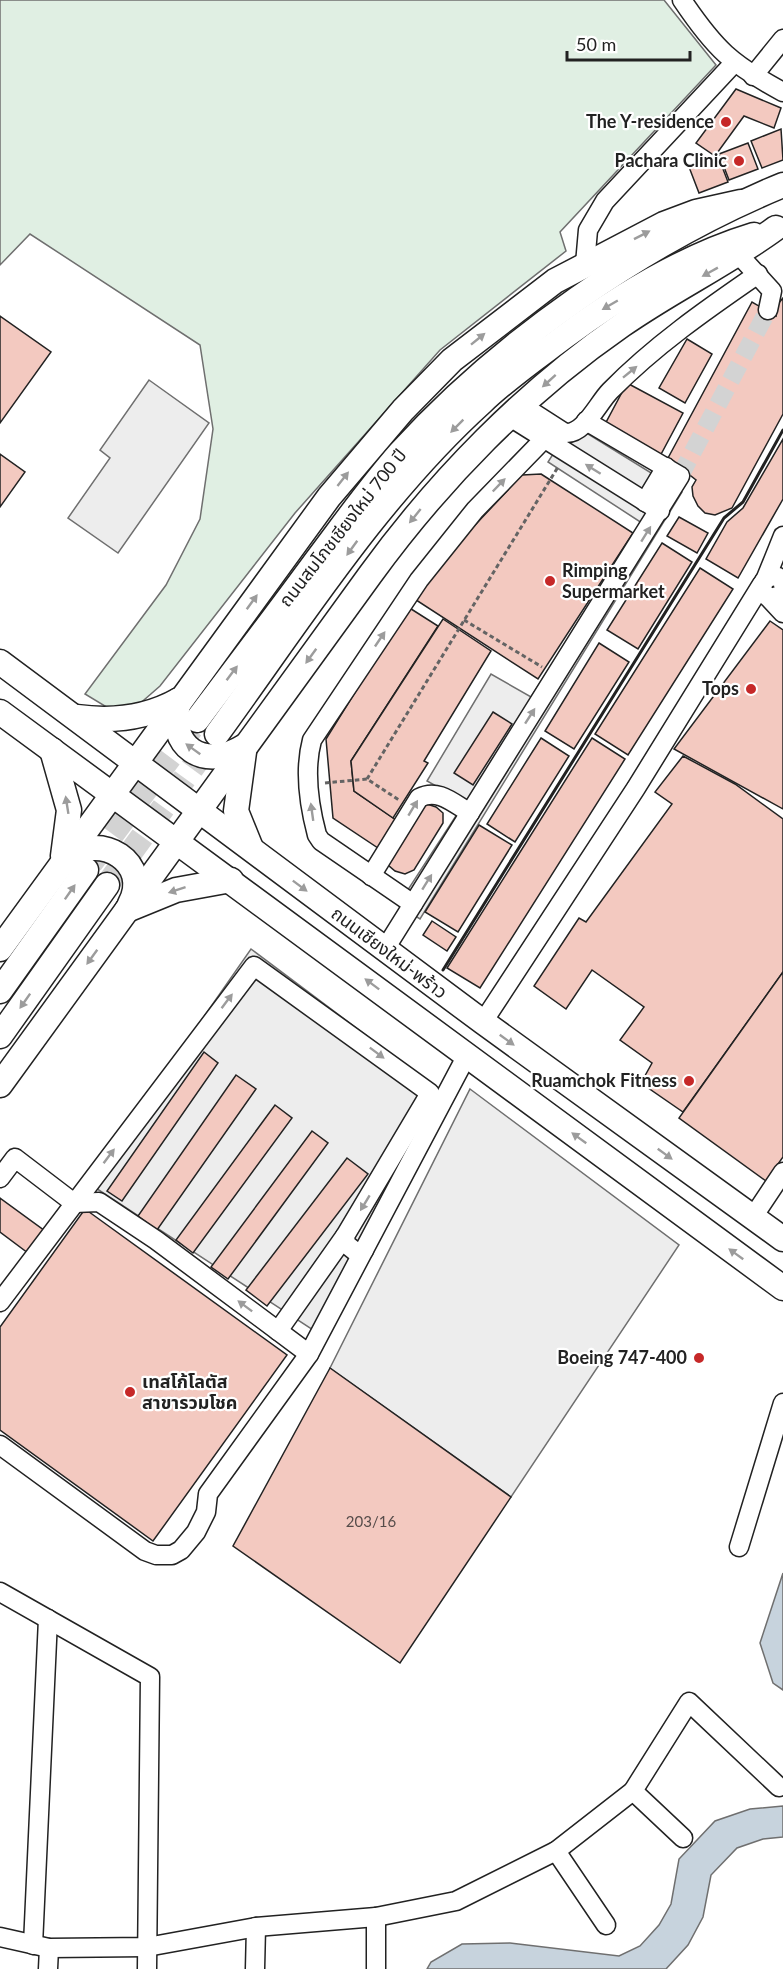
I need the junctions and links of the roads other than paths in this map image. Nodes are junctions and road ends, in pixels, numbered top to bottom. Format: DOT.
graph roads {
  1 [pos="682,0"];
  2 [pos="783,39"];
  3 [pos="734,63"];
  4 [pos="753,76"];
  5 [pos="783,92"];
  6 [pos="783,185"];
  7 [pos="741,202"];
  8 [pos="780,227"];
  9 [pos="739,255"];
  10 [pos="585,264"];
  11 [pos="758,274"];
  12 [pos="768,310"];
  13 [pos="516,411"];
  14 [pos="586,421"];
  15 [pos="559,443"];
  16 [pos="652,506"];
  17 [pos="783,536"];
  18 [pos="775,584"];
  19 [pos="783,613"];
  20 [pos="0,662"];
  21 [pos="179,700"];
  22 [pos="0,712"];
  23 [pos="75,716"];
  24 [pos="197,720"];
  25 [pos="217,734"];
  26 [pos="244,746"];
  27 [pos="52,750"];
  28 [pos="134,762"];
  29 [pos="112,794"];
  30 [pos="198,811"];
  31 [pos="470,813"];
  32 [pos="178,841"];
  33 [pos="253,852"];
  34 [pos="62,862"];
  35 [pos="86,870"];
  36 [pos="371,876"];
  37 [pos="231,880"];
  38 [pos="107,885"];
  39 [pos="413,904"];
  40 [pos="126,910"];
  41 [pos="0,949"];
  42 [pos="384,949"];
  43 [pos="0,991"];
  44 [pos="483,1022"];
  45 [pos="0,1036"];
  46 [pos="467,1055"];
  47 [pos="0,1085"];
  48 [pos="783,1172"];
  49 [pos="0,1178"];
  50 [pos="74,1203"];
  51 [pos="753,1217"];
  52 [pos="345,1236"];
  53 [pos="783,1239"];
  54 [pos="364,1250"];
  55 [pos="783,1288"];
  56 [pos="3,1292"];
  57 [pos="278,1331"];
  58 [pos="309,1354"];
  59 [pos="783,1403"];
  60 [pos="0,1445"];
  61 [pos="738,1547"];
  62 [pos="0,1592"];
  63 [pos="48,1619"];
  64 [pos="779,1787"];
  65 [pos="633,1791"];
  66 [pos="682,1838"];
  67 [pos="556,1851"];
  68 [pos="376,1917"];
  69 [pos="606,1924"];
  70 [pos="256,1927"];
  71 [pos="0,1937"];
  72 [pos="41,1947"];
  73 [pos="147,1947"];
  74 [pos="48,1969"];
  75 [pos="147,1969"];
  76 [pos="255,1969"];
  77 [pos="376,1969"];
  1 -- 3 [label="street"];
  2 -- 4 [label="street"];
  3 -- 4 [label="street"];
  3 -- 10 [label="street"];
  4 -- 5 [label="street"];
  6 -- 7 [label="main road, ถนนสมโภชเชียงใหม่ 700 ปี"];
  10 -- 7 [label="main road, one-way"];
  24 -- 7 [label="main road, ถนนสมโภชเชียงใหม่ 700 ปี, one-way"];
  8 -- 9 [label="main road"];
  8 -- 25 [label="main road, ถนนสมโภชเชียงใหม่ 700 ปี, one-way"];
  9 -- 11 [label="street"];
  9 -- 13 [label="main road, one-way"];
  21 -- 10 [label="main road, one-way"];
  11 -- 12 [label="street"];
  14 -- 11 [label="street, one-way"];
  13 -- 15 [label="street"];
  13 -- 26 [label="main road, one-way"];
  14 -- 15 [label="street"];
  14 -- 16 [label="street"];
  16 -- 15 [label="street, one-way"];
  36 -- 15 [label="street, one-way"];
  31 -- 16 [label="street, one-way"];
  17 -- 18 [label="street"];
  18 -- 19 [label="street"];
  18 -- 44 [label="street"];
  20 -- 23 [label="main road, ถนนเชียงใหม่-พร้าว"];
  21 -- 23 [label="main road"];
  26 -- 21 [label="main road, one-way"];
  21 -- 28 [label="main road"];
  22 -- 27 [label="main road, ถนนเชียงใหม่-พร้าว"];
  23 -- 28 [label="main road, ถนนเชียงใหม่-พร้าว"];
  26 -- 30 [label="main road"];
  26 -- 33 [label="main road"];
  27 -- 29 [label="main road, ถนนเชียงใหม่-พร้าว"];
  34 -- 27 [label="main road, one-way"];
  28 -- 29 [label="main road"];
  28 -- 30 [label="main road, ถนนเชียงใหม่-พร้าว"];
  29 -- 32 [label="main road, ถนนเชียงใหม่-พร้าว"];
  29 -- 34 [label="main road"];
  30 -- 32 [label="main road"];
  30 -- 33 [label="main road, ถนนเชียงใหม่-พร้าว"];
  36 -- 31 [label="street, one-way"];
  39 -- 31 [label="street, one-way"];
  32 -- 37 [label="main road, ถนนเชียงใหม่-พร้าว"];
  32 -- 40 [label="main road"];
  33 -- 42 [label="main road, ถนนเชียงใหม่-พร้าว, one-way"];
  34 -- 40 [label="main road"];
  34 -- 41 [label="main road"];
  43 -- 35 [label="main road, one-way"];
  36 -- 39 [label="street"];
  37 -- 40 [label="main road, one-way"];
  46 -- 37 [label="main road, ถนนเชียงใหม่-พร้าว, one-way"];
  38 -- 45 [label="main road, one-way"];
  39 -- 42 [label="street"];
  40 -- 47 [label="main road, one-way"];
  42 -- 44 [label="main road, ถนนเชียงใหม่-พร้าว"];
  44 -- 51 [label="main road, ถนนเชียงใหม่-พร้าว, one-way"];
  46 -- 54 [label="street"];
  55 -- 46 [label="main road, ถนนเชียงใหม่-พร้าว, one-way"];
  48 -- 51 [label="street"];
  49 -- 50 [label="street"];
  50 -- 52 [label="street, one-way"];
  50 -- 56 [label="street"];
  57 -- 50 [label="street, one-way"];
  51 -- 53 [label="main road, ถนนเชียงใหม่-พร้าว"];
  52 -- 54 [label="street"];
  52 -- 57 [label="street"];
  54 -- 58 [label="street"];
  57 -- 58 [label="street"];
  58 -- 60 [label="street"];
  59 -- 61 [label="street"];
  62 -- 63 [label="street"];
  63 -- 72 [label="street"];
  63 -- 73 [label="street"];
  64 -- 65 [label="street"];
  65 -- 66 [label="street"];
  65 -- 67 [label="street"];
  67 -- 68 [label="street"];
  67 -- 69 [label="street"];
  68 -- 70 [label="street"];
  68 -- 77 [label="street"];
  70 -- 73 [label="street"];
  70 -- 76 [label="street"];
  71 -- 72 [label="street"];
  72 -- 73 [label="street"];
  72 -- 74 [label="street"];
  73 -- 75 [label="street"];
}
